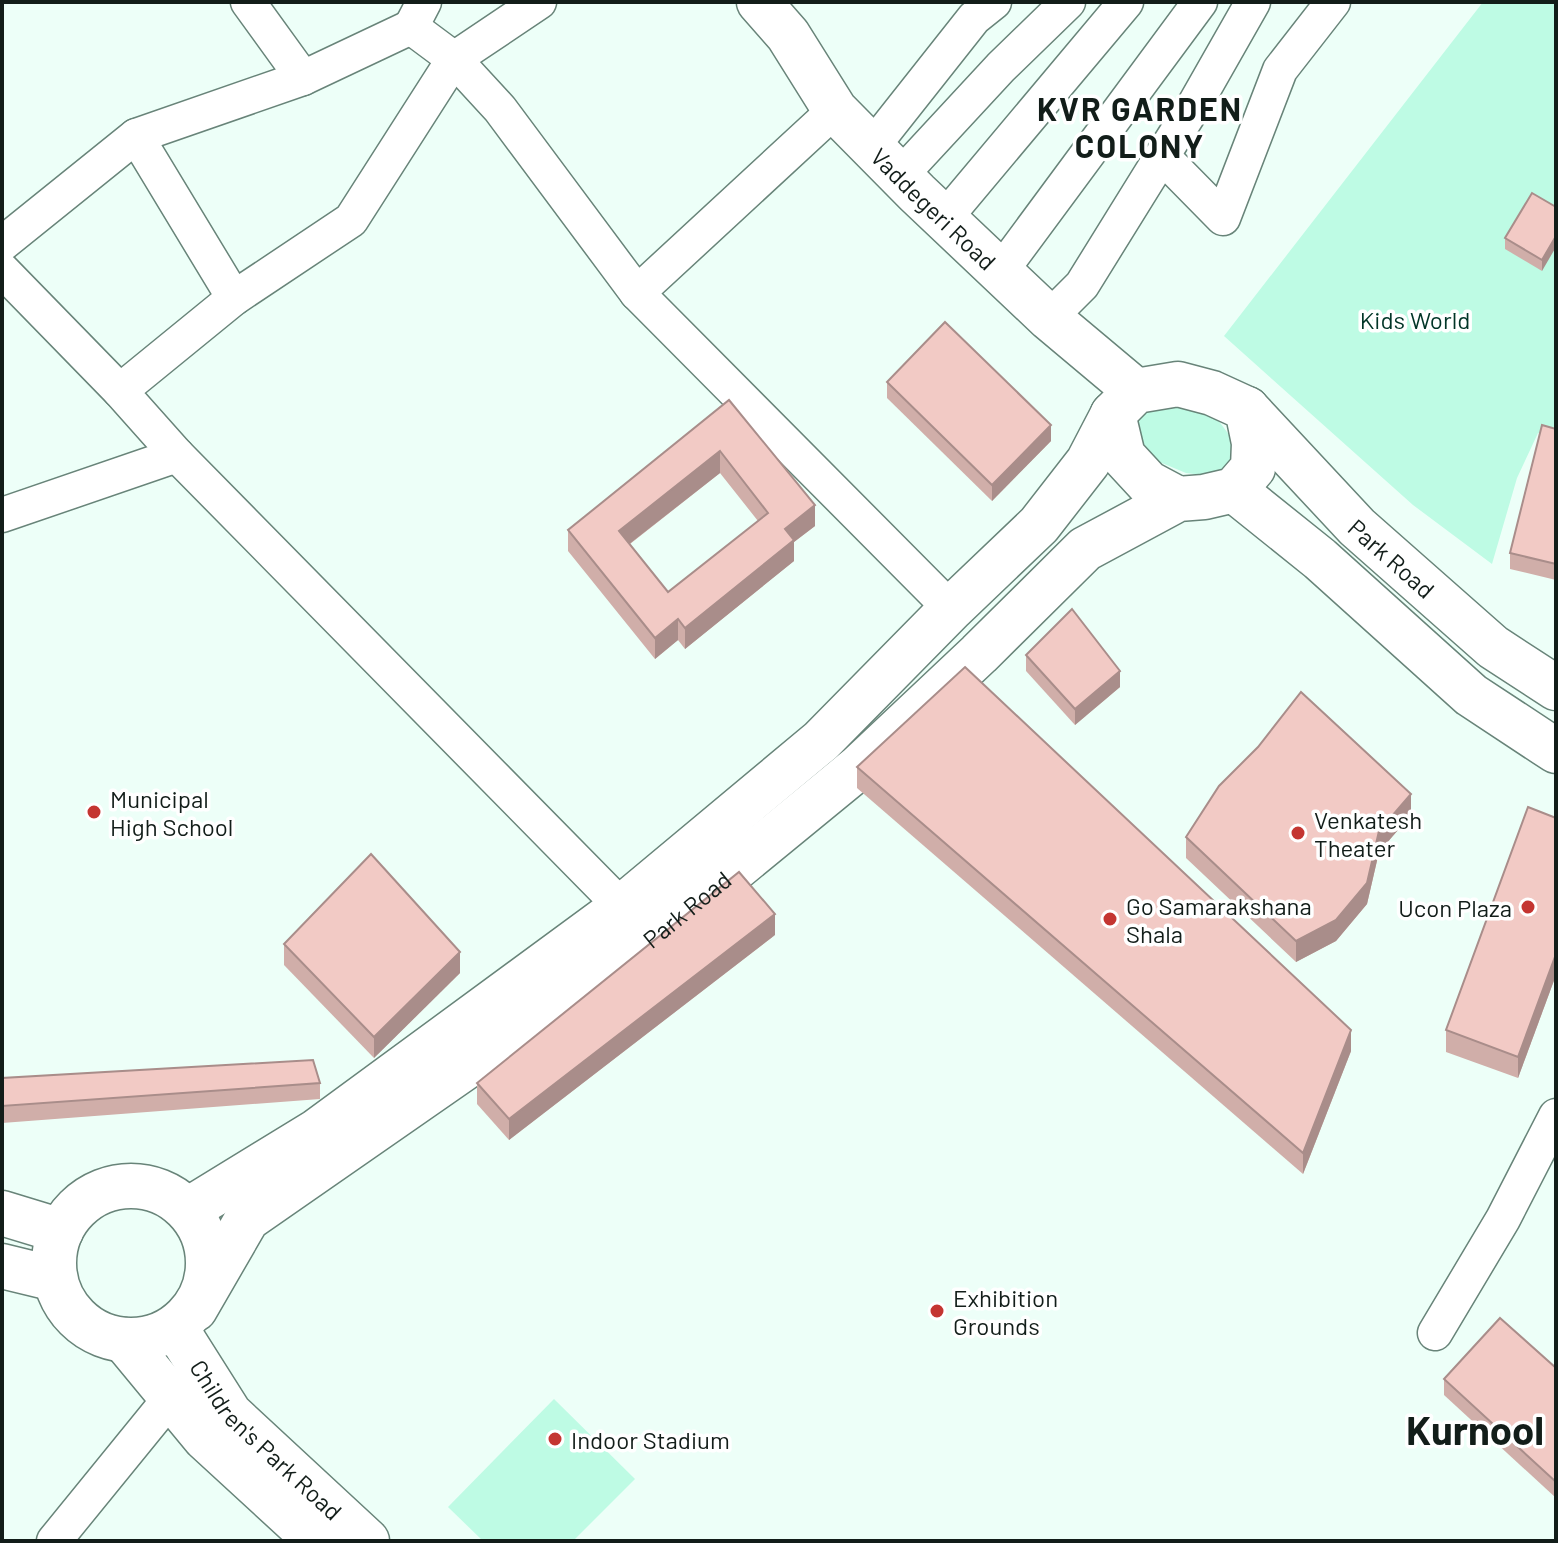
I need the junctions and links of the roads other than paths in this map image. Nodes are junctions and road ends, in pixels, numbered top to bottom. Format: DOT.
graph roads {
  1 [pos="248,2"];
  2 [pos="539,2"];
  3 [pos="759,2"];
  4 [pos="1068,2"];
  5 [pos="1126,2"];
  6 [pos="1200,2"];
  7 [pos="1253,2"];
  8 [pos="1333,2"];
  9 [pos="979,7"];
  10 [pos="417,15"];
  11 [pos="454,59"];
  12 [pos="303,78"];
  13 [pos="835,110"];
  14 [pos="136,136"];
  15 [pos="1162,156"];
  16 [pos="886,162"];
  17 [pos="944,219"];
  18 [pos="2,244"];
  19 [pos="2,270"];
  20 [pos="1001,271"];
  21 [pos="637,293"];
  22 [pos="234,298"];
  23 [pos="1049,318"];
  24 [pos="120,391"];
  25 [pos="1125,403"];
  26 [pos="1247,409"];
  27 [pos="177,455"];
  28 [pos="1234,490"];
  29 [pos="1178,499"];
  30 [pos="2,515"];
  31 [pos="951,609"];
  32 [pos="1556,688"];
  33 [pos="1556,751"];
  34 [pos="622,907"];
  35 [pos="1556,1116"];
  36 [pos="188,1210"];
  37 [pos="2,1213"];
  38 [pos="61,1231"];
  39 [pos="2,1266"];
  40 [pos="55,1279"];
  41 [pos="185,1318"];
  42 [pos="1435,1333"];
  43 [pos="124,1340"];
  44 [pos="172,1396"];
  45 [pos="310,1539"];
  46 [pos="54,1541"];
  47 [pos="367,1541"];
  1 -- 12 [label="street"];
  2 -- 11 [label="street"];
  3 -- 13 [label="main road, Vaddegeri Road"];
  4 -- 16 [label="street"];
  5 -- 17 [label="street"];
  6 -- 20 [label="street"];
  7 -- 15 [label="street"];
  8 -- 15 [label="street"];
  9 -- 16 [label="street"];
  10 -- 11 [label="street"];
  10 -- 12 [label="street"];
  11 -- 21 [label="street"];
  11 -- 22 [label="street"];
  12 -- 14 [label="street"];
  13 -- 16 [label="main road, Vaddegeri Road"];
  13 -- 21 [label="street"];
  14 -- 18 [label="street"];
  14 -- 22 [label="street"];
  15 -- 23 [label="street"];
  16 -- 17 [label="main road, Vaddegeri Road"];
  17 -- 20 [label="main road, Vaddegeri Road"];
  19 -- 24 [label="street"];
  20 -- 23 [label="main road, Vaddegeri Road"];
  21 -- 31 [label="street"];
  22 -- 24 [label="street"];
  23 -- 25 [label="main road, Vaddegeri Road"];
  24 -- 27 [label="street"];
  25 -- 26 [label="main road"];
  25 -- 29 [label="main road"];
  25 -- 31 [label="main road, Park Road"];
  26 -- 28 [label="main road"];
  26 -- 32 [label="main road, Park Road"];
  27 -- 30 [label="street"];
  27 -- 34 [label="street"];
  28 -- 29 [label="main road"];
  28 -- 33 [label="main road, Park Road"];
  29 -- 41 [label="main road, Park Road"];
  31 -- 34 [label="main road, Park Road"];
  34 -- 36 [label="main road, Park Road"];
  35 -- 42 [label="street"];
  36 -- 38 [label="main road"];
  36 -- 41 [label="main road"];
  37 -- 38 [label="main road"];
  38 -- 40 [label="main road"];
  39 -- 40 [label="main road"];
  40 -- 43 [label="main road"];
  41 -- 43 [label="main road"];
  41 -- 47 [label="main road, Children's Park Road"];
  43 -- 44 [label="main road, Children's Park Road"];
  44 -- 45 [label="main road, Children's Park Road"];
  44 -- 46 [label="street"];
}
